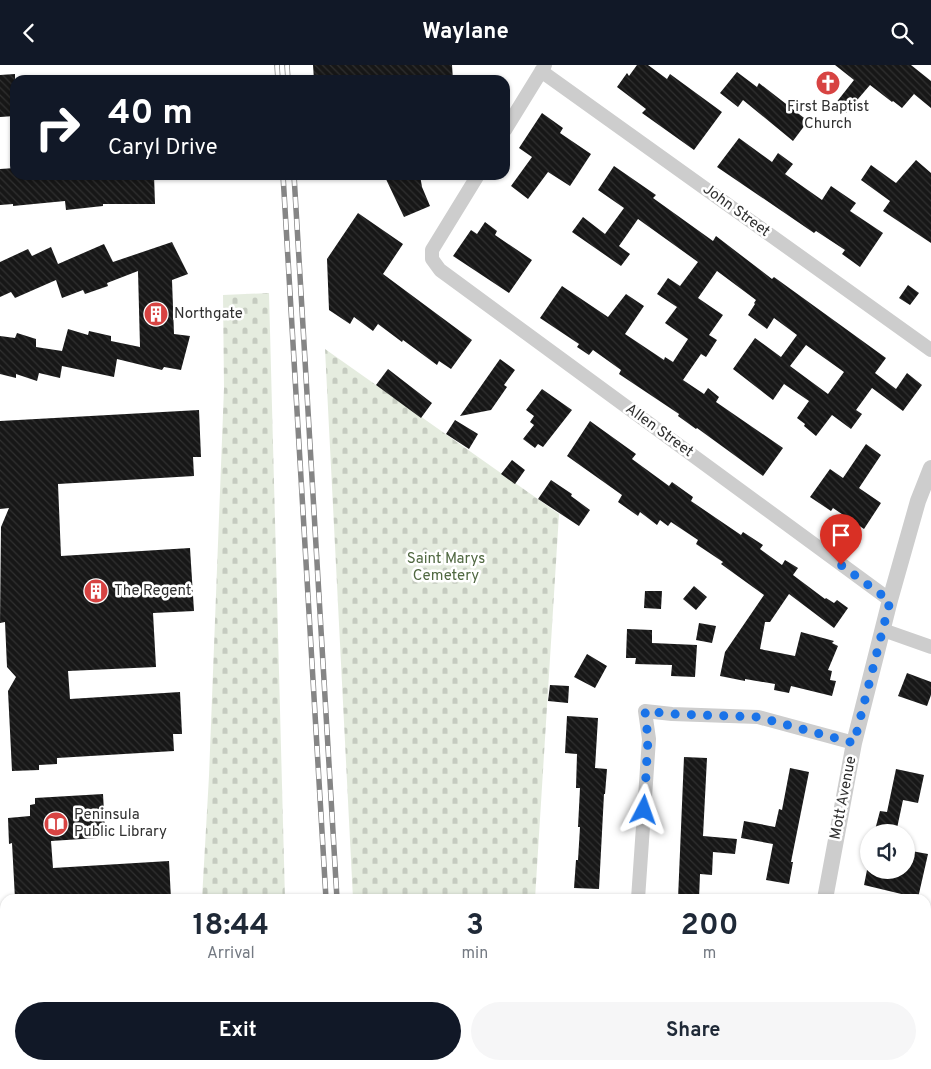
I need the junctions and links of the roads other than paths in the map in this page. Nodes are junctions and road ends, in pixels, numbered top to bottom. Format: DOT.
graph roads {
  1 [pos="543,68"];
  2 [pos="510,122"];
  3 [pos="475,180"];
  4 [pos="931,350"];
  5 [pos="931,468"];
  6 [pos="890,601"];
  7 [pos="883,630"];
  8 [pos="931,647"];
  9 [pos="854,743"];
  10 [pos="638,894"];
  11 [pos="826,894"];
  1 -- 2 [label="street"];
  1 -- 4 [label="street, John Street"];
  3 -- 6 [label="street, Allen Street"];
  5 -- 6 [label="street, Mott Avenue"];
  6 -- 7 [label="street, Mott Avenue"];
  7 -- 8 [label="street"];
  7 -- 9 [label="street, Mott Avenue"];
  9 -- 10 [label="street"];
  9 -- 11 [label="street, Mott Avenue"];
}
